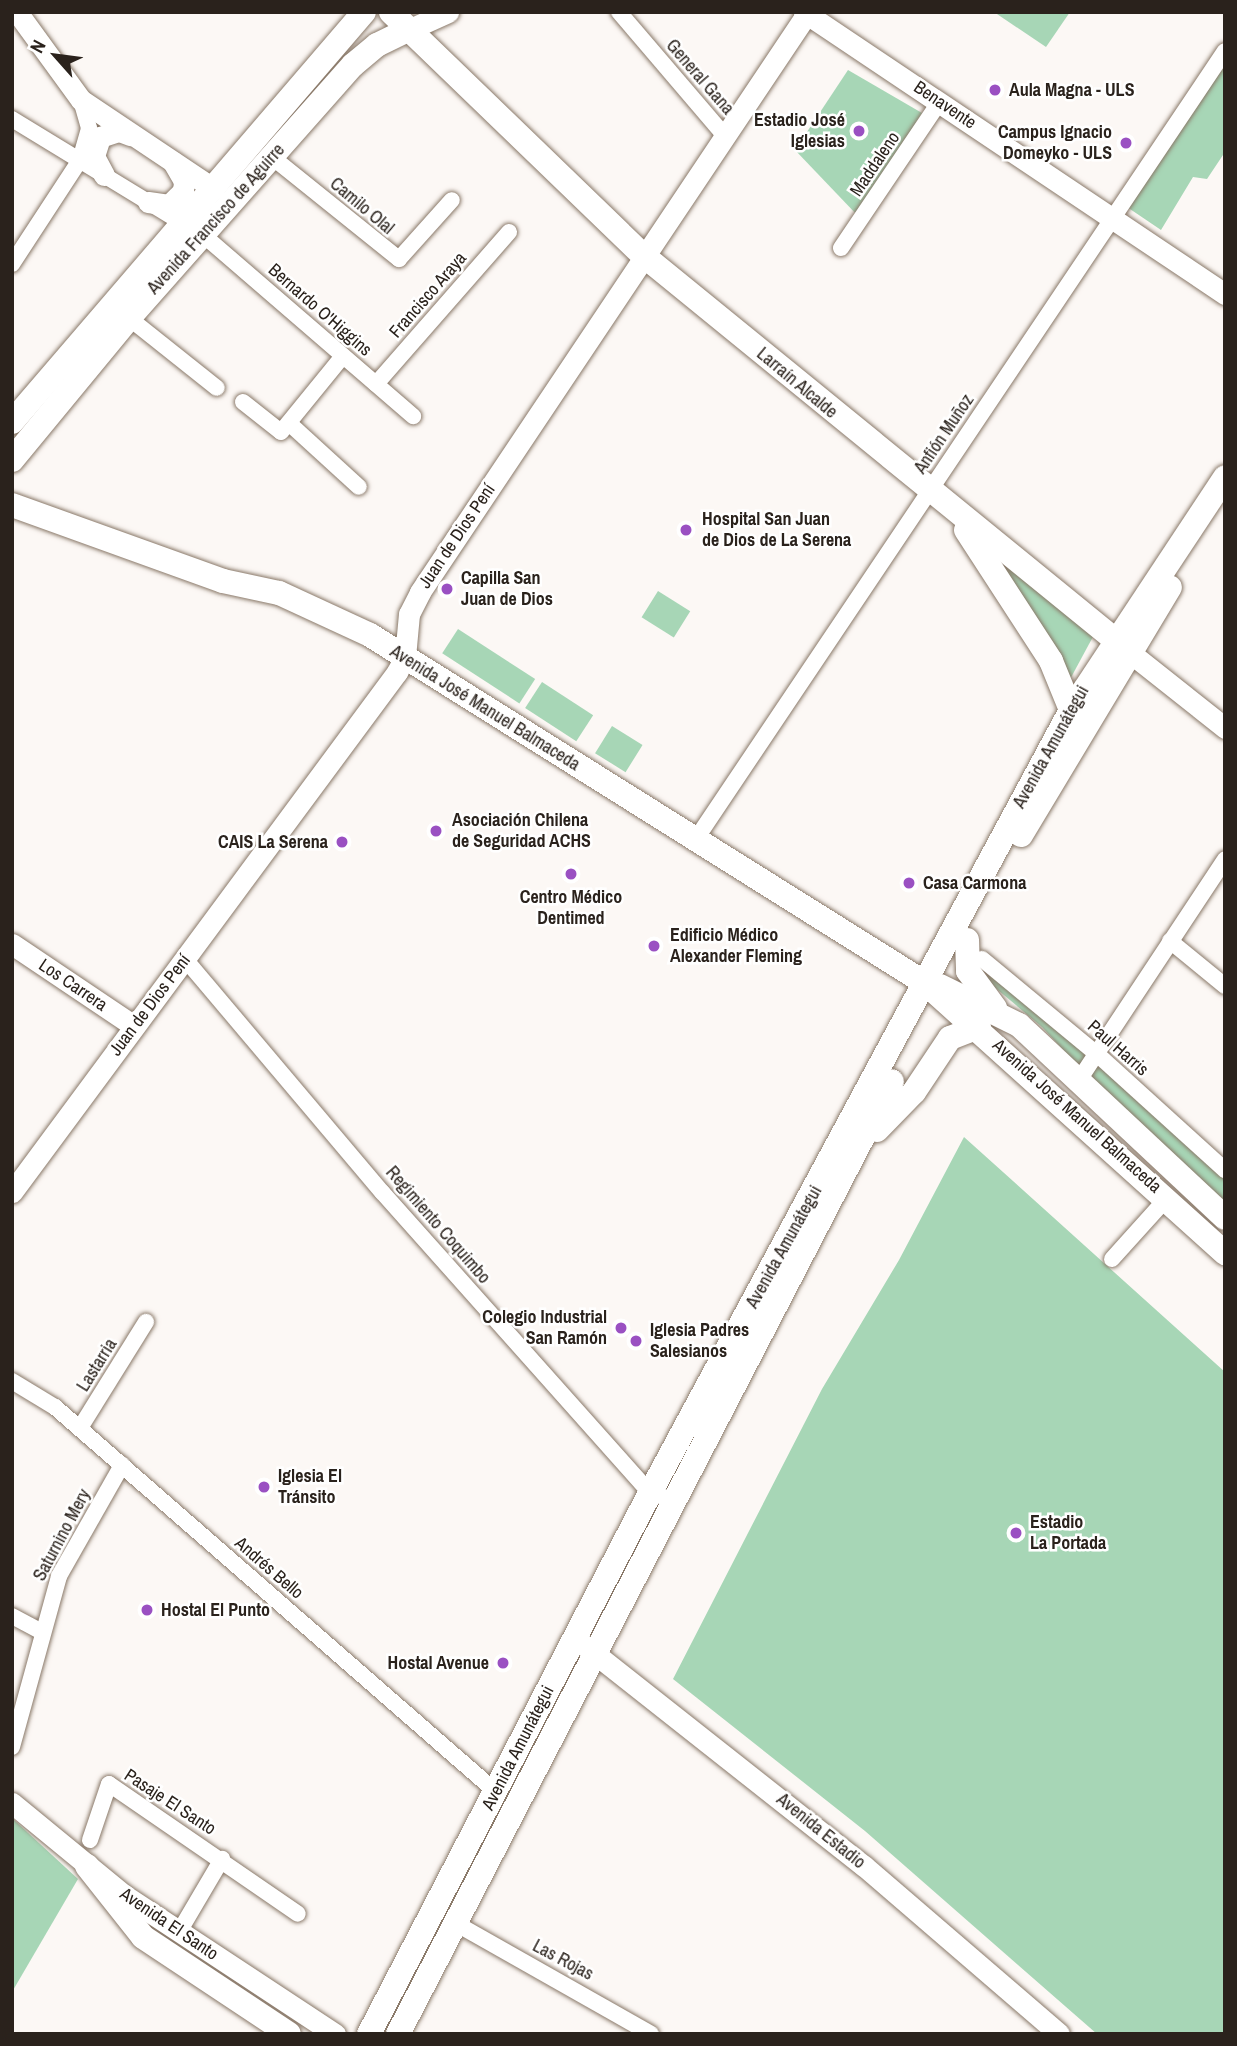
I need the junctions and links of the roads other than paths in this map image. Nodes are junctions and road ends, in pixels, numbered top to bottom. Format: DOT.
graph roads {
  1 [pos="17,12"];
  2 [pos="364,12"];
  3 [pos="391,12"];
  4 [pos="448,12"];
  5 [pos="619,12"];
  6 [pos="806,13"];
  7 [pos="408,30"];
  8 [pos="1225,51"];
  9 [pos="81,100"];
  10 [pos="940,101"];
  11 [pos="12,119"];
  12 [pos="130,135"];
  13 [pos="725,136"];
  14 [pos="272,157"];
  15 [pos="80,160"];
  16 [pos="173,162"];
  17 [pos="104,175"];
  18 [pos="214,189"];
  19 [pos="452,200"];
  20 [pos="148,202"];
  21 [pos="1112,219"];
  22 [pos="200,226"];
  23 [pos="509,232"];
  24 [pos="841,248"];
  25 [pos="644,256"];
  26 [pos="12,264"];
  27 [pos="1225,294"];
  28 [pos="129,318"];
  29 [pos="343,356"];
  30 [pos="376,384"];
  31 [pos="217,388"];
  32 [pos="243,402"];
  33 [pos="413,416"];
  34 [pos="12,422"];
  35 [pos="290,424"];
  36 [pos="12,460"];
  37 [pos="1225,477"];
  38 [pos="359,487"];
  39 [pos="929,492"];
  40 [pos="1225,503"];
  41 [pos="12,505"];
  42 [pos="954,512"];
  43 [pos="1122,644"];
  44 [pos="405,657"];
  45 [pos="1071,710"];
  46 [pos="1225,728"];
  47 [pos="696,839"];
  48 [pos="1225,859"];
  49 [pos="1170,941"];
  50 [pos="12,944"];
  51 [pos="974,950"];
  52 [pos="185,959"];
  53 [pos="1225,986"];
  54 [pos="935,988"];
  55 [pos="988,1019"];
  56 [pos="134,1026"];
  57 [pos="1097,1054"];
  58 [pos="1079,1080"];
  59 [pos="855,1154"];
  60 [pos="1225,1170"];
  61 [pos="12,1192"];
  62 [pos="1167,1198"];
  63 [pos="1225,1218"];
  64 [pos="1225,1253"];
  65 [pos="1112,1259"];
  66 [pos="146,1322"];
  67 [pos="12,1381"];
  68 [pos="80,1428"];
  69 [pos="122,1465"];
  70 [pos="650,1493"];
  71 [pos="675,1500"];
  72 [pos="12,1616"];
  73 [pos="41,1632"];
  74 [pos="575,1638"];
  75 [pos="596,1652"];
  76 [pos="12,1747"];
  77 [pos="495,1791"];
  78 [pos="12,1803"];
  79 [pos="90,1840"];
  80 [pos="222,1859"];
  81 [pos="87,1866"];
  82 [pos="298,1914"];
  83 [pos="455,1923"];
  84 [pos="180,1932"];
  85 [pos="289,2034"];
  86 [pos="335,2034"];
  87 [pos="369,2034"];
  88 [pos="398,2034"];
  89 [pos="651,2034"];
  90 [pos="1059,2034"];
  1 -- 9 [label="main road"];
  2 -- 18 [label="main road, Avenida Francisco de Aguirre"];
  3 -- 7 [label="main road, Larraín Alcalde"];
  4 -- 7 [label="main road, Avenida Francisco de Aguirre"];
  5 -- 13 [label="street, General Gana"];
  6 -- 10 [label="main road, Benavente"];
  6 -- 13 [label="main road, Juan de Dios Pení"];
  7 -- 14 [label="main road, Avenida Francisco de Aguirre"];
  7 -- 25 [label="main road, Larraín Alcalde"];
  8 -- 21 [label="street, Anfión Muñoz"];
  9 -- 12 [label="main road"];
  9 -- 15 [label="street"];
  10 -- 21 [label="main road, Benavente"];
  10 -- 24 [label="street, Maddaleno"];
  11 -- 15 [label="street, Bernardo O'Higgins"];
  12 -- 16 [label="main road"];
  12 -- 17 [label="main road"];
  13 -- 25 [label="main road, Juan de Dios Pení"];
  14 -- 19 [label="street, Camilo Olal"];
  14 -- 22 [label="main road, Avenida Francisco de Aguirre"];
  15 -- 17 [label="street, Bernardo O'Higgins"];
  15 -- 26 [label="street"];
  16 -- 18 [label="main road"];
  16 -- 20 [label="main road"];
  17 -- 20 [label="street, Bernardo O'Higgins"];
  18 -- 22 [label="main road"];
  20 -- 22 [label="street, Bernardo O'Higgins"];
  21 -- 27 [label="main road, Benavente"];
  21 -- 39 [label="street, Anfión Muñoz"];
  22 -- 28 [label="main road, Avenida Francisco de Aguirre"];
  22 -- 29 [label="street, Bernardo O'Higgins"];
  22 -- 34 [label="main road, Avenida Francisco de Aguirre"];
  23 -- 30 [label="street, Francisco Araya"];
  25 -- 39 [label="main road, Larraín Alcalde"];
  25 -- 44 [label="main road, Juan de Dios Pení"];
  28 -- 31 [label="street"];
  28 -- 36 [label="main road, Avenida Francisco de Aguirre"];
  29 -- 30 [label="street, Bernardo O'Higgins"];
  29 -- 35 [label="street"];
  30 -- 33 [label="street, Bernardo O'Higgins"];
  32 -- 35 [label="street"];
  35 -- 38 [label="street"];
  37 -- 43 [label="main road, Avenida Amunátegui"];
  39 -- 42 [label="main road, Larraín Alcalde"];
  39 -- 47 [label="street, Anfión Muñoz"];
  40 -- 43 [label="main road, Avenida Amunátegui"];
  41 -- 44 [label="main road, Avenida José Manuel Balmaceda"];
  42 -- 43 [label="main road, Larraín Alcalde"];
  42 -- 45 [label="main road"];
  43 -- 45 [label="main road, Avenida Amunátegui"];
  43 -- 46 [label="main road, Larraín Alcalde"];
  43 -- 51 [label="main road, Avenida Amunátegui"];
  44 -- 47 [label="main road, Avenida José Manuel Balmaceda"];
  44 -- 52 [label="main road, Juan de Dios Pení"];
  45 -- 54 [label="main road, Avenida Amunátegui"];
  47 -- 54 [label="main road, Avenida José Manuel Balmaceda"];
  48 -- 49 [label="street"];
  49 -- 53 [label="street"];
  49 -- 57 [label="street"];
  50 -- 56 [label="main road, Los Carrera"];
  51 -- 54 [label="main road, Avenida Amunátegui"];
  51 -- 55 [label="main road"];
  51 -- 57 [label="street, Paul Harris"];
  52 -- 56 [label="main road, Juan de Dios Pení"];
  52 -- 70 [label="street, Regimiento Coquimbo"];
  54 -- 55 [label="main road, Avenida José Manuel Balmaceda"];
  54 -- 59 [label="main road, Avenida Amunátegui"];
  54 -- 70 [label="main road, Avenida Amunátegui"];
  55 -- 58 [label="main road, Avenida José Manuel Balmaceda"];
  55 -- 59 [label="main road"];
  55 -- 62 [label="main road, Avenida José Manuel Balmaceda"];
  56 -- 61 [label="main road, Juan de Dios Pení"];
  57 -- 58 [label="street"];
  57 -- 60 [label="street, Paul Harris"];
  58 -- 63 [label="main road, Avenida José Manuel Balmaceda"];
  59 -- 71 [label="main road, Avenida Amunátegui"];
  62 -- 64 [label="main road, Avenida José Manuel Balmaceda"];
  62 -- 65 [label="street"];
  66 -- 68 [label="street, Lastarria"];
  67 -- 68 [label="street, Andrés Bello"];
  68 -- 69 [label="street, Andrés Bello"];
  69 -- 73 [label="street, Saturnino Mery"];
  69 -- 77 [label="street, Andrés Bello"];
  70 -- 71 [label="street"];
  70 -- 74 [label="main road, Avenida Amunátegui"];
  71 -- 75 [label="main road, Avenida Amunátegui"];
  72 -- 73 [label="street"];
  73 -- 76 [label="street, Saturnino Mery"];
  74 -- 75 [label="main road, Avenida Estadio"];
  74 -- 77 [label="main road, Avenida Amunátegui"];
  75 -- 83 [label="main road, Avenida Amunátegui"];
  75 -- 90 [label="main road, Avenida Estadio"];
  77 -- 87 [label="main road, Avenida Amunátegui"];
  78 -- 81 [label="main road, Avenida El Santo"];
  79 -- 80 [label="street, Pasaje El Santo"];
  80 -- 82 [label="street, Pasaje El Santo"];
  80 -- 84 [label="street, Pasaje El Santo"];
  81 -- 84 [label="main road, Avenida El Santo"];
  81 -- 85 [label="main road"];
  83 -- 88 [label="main road, Avenida Amunátegui"];
  83 -- 89 [label="street, Las Rojas"];
  84 -- 86 [label="main road, Avenida El Santo"];
}
